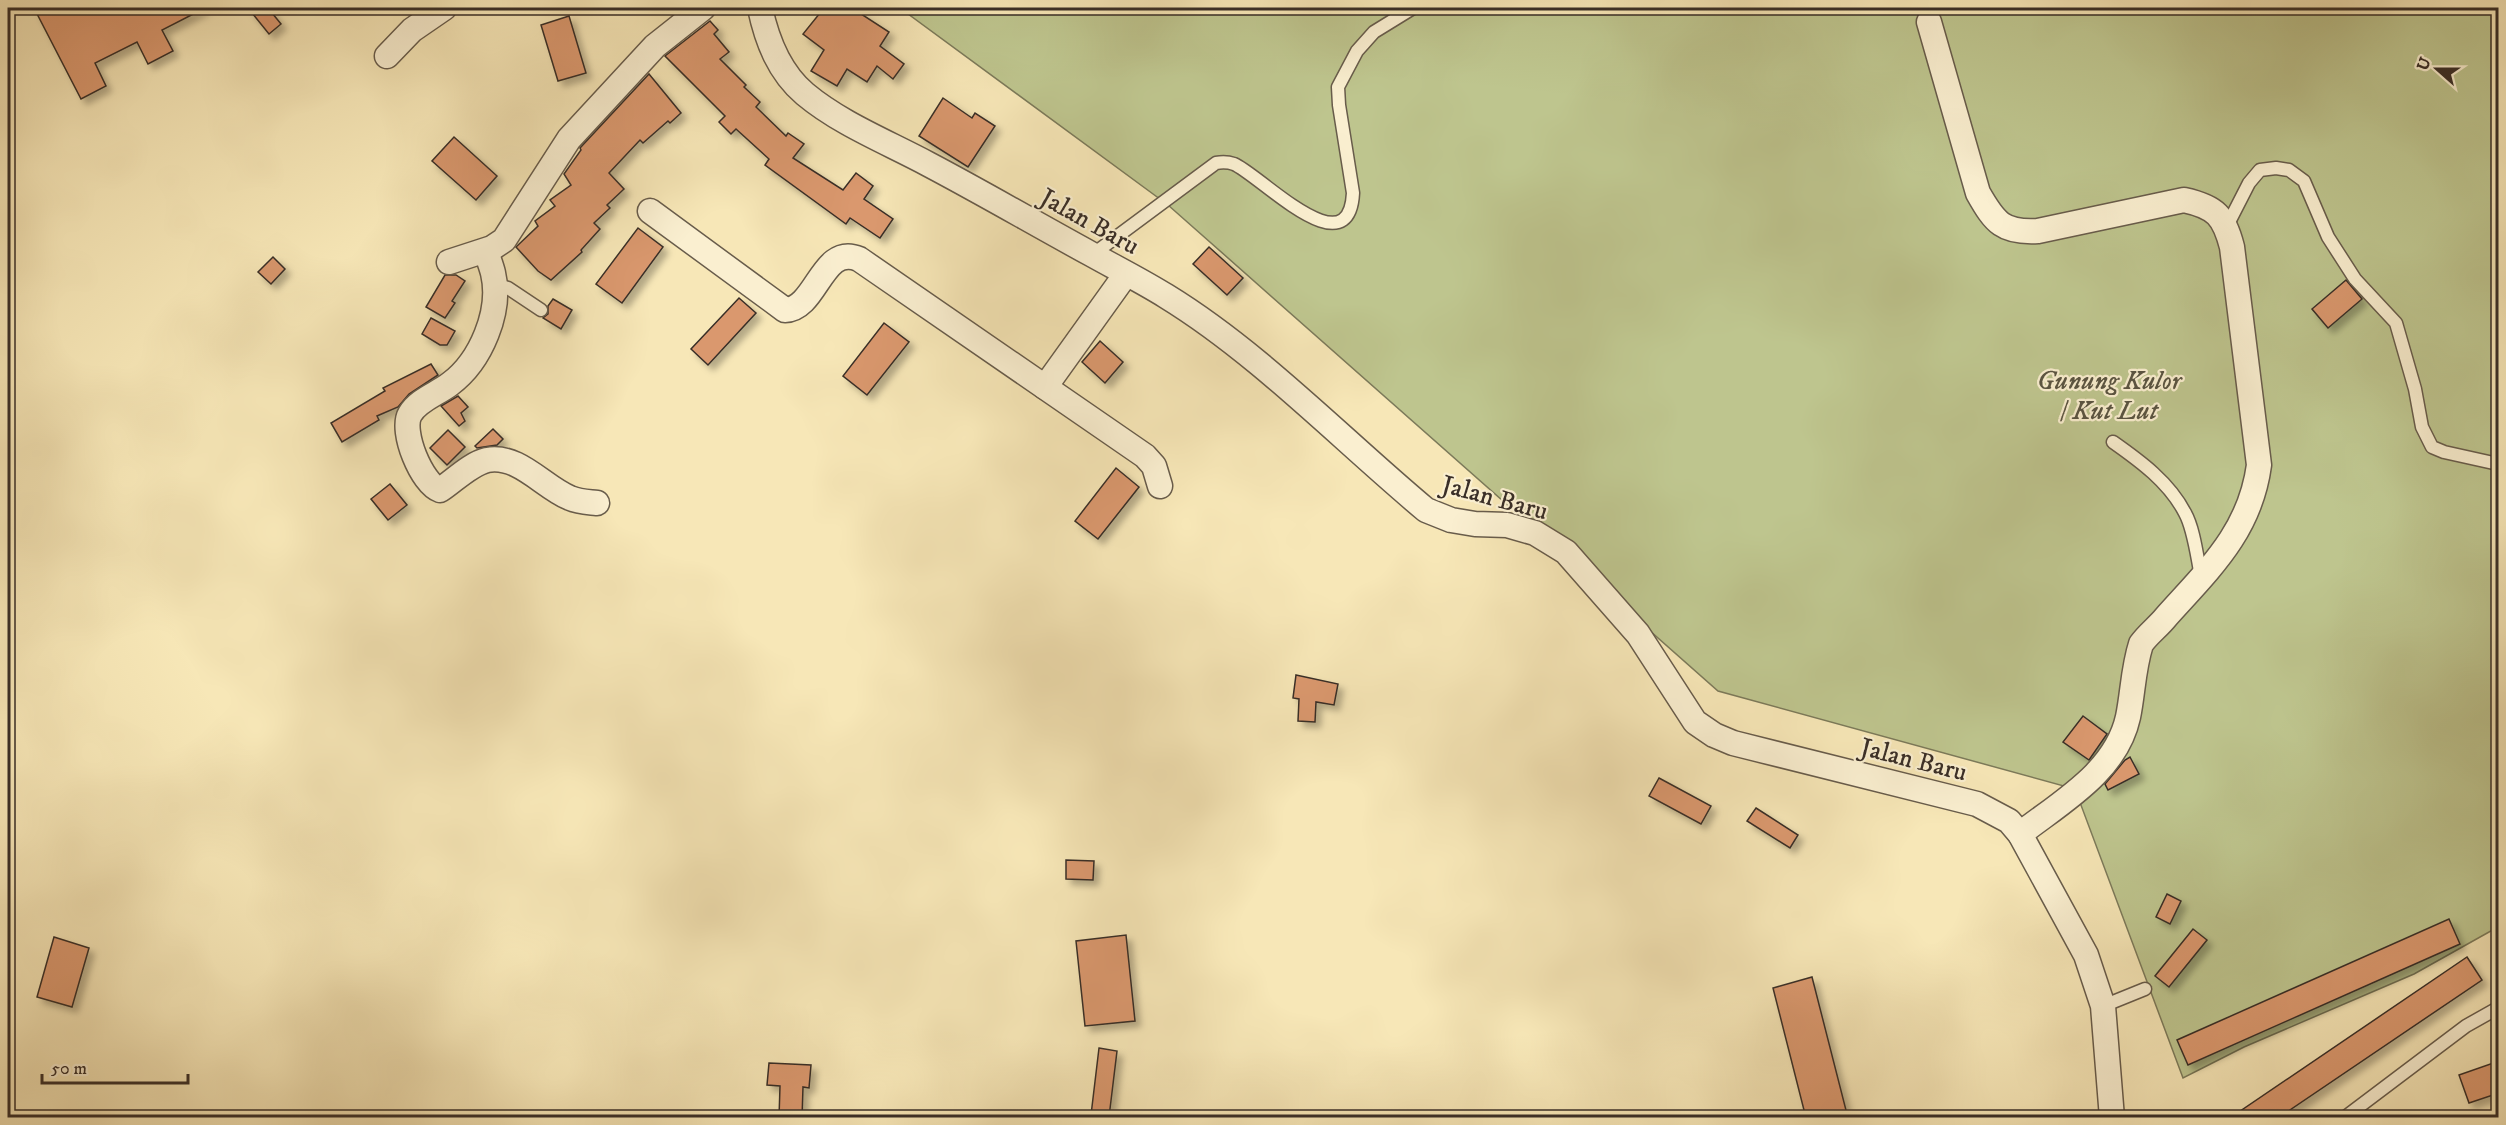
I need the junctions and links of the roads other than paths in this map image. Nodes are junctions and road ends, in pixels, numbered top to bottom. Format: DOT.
graph roads {
  1 [pos="444,8"];
  2 [pos="703,8"];
  3 [pos="760,8"];
  4 [pos="1413,8"];
  5 [pos="1929,22"];
  6 [pos="387,56"];
  7 [pos="650,211"];
  8 [pos="2227,226"];
  9 [pos="486,251"];
  10 [pos="1092,255"];
  11 [pos="449,262"];
  12 [pos="1126,274"];
  13 [pos="495,284"];
  14 [pos="541,310"];
  15 [pos="1045,387"];
  16 [pos="2113,442"];
  17 [pos="2499,464"];
  18 [pos="1160,486"];
  19 [pos="597,503"];
  20 [pos="2201,576"];
  21 [pos="2020,834"];
  22 [pos="2145,989"];
  23 [pos="2103,1006"];
  24 [pos="2499,1008"];
  25 [pos="2112,1118"];
  26 [pos="2344,1118"];
  1 -- 6 [label="street"];
  2 -- 9 [label="street"];
  3 -- 10 [label="street, Jalan Baru"];
  4 -- 10 [label="lane"];
  5 -- 8 [label="street"];
  7 -- 15 [label="street"];
  8 -- 17 [label="lane"];
  8 -- 20 [label="street"];
  9 -- 11 [label="street"];
  9 -- 13 [label="street"];
  10 -- 12 [label="street, Jalan Baru"];
  12 -- 15 [label="street"];
  12 -- 21 [label="street, Jalan Baru"];
  13 -- 14 [label="lane"];
  13 -- 19 [label="street"];
  15 -- 18 [label="street"];
  16 -- 20 [label="lane"];
  20 -- 21 [label="street"];
  21 -- 23 [label="street, Jalan Baru"];
  22 -- 23 [label="lane"];
  23 -- 25 [label="street, Jalan Baru"];
  24 -- 26 [label="lane"];
}
